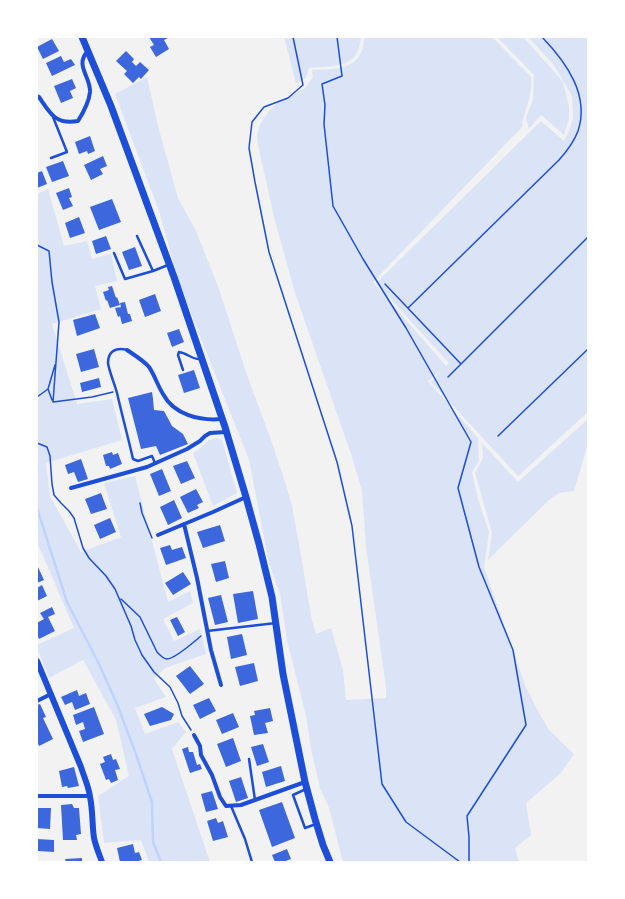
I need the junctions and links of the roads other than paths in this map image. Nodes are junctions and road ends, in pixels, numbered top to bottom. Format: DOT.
graph roads {
  1 [pos="82,37"];
  2 [pos="88,50"];
  3 [pos="37,96"];
  4 [pos="53,117"];
  5 [pos="51,158"];
  6 [pos="137,236"];
  7 [pos="114,253"];
  8 [pos="170,265"];
  9 [pos="153,271"];
  10 [pos="127,350"];
  11 [pos="201,359"];
  12 [pos="183,370"];
  13 [pos="222,419"];
  14 [pos="226,432"];
  15 [pos="156,464"];
  16 [pos="71,488"];
  17 [pos="246,497"];
  18 [pos="184,524"];
  19 [pos="158,535"];
  20 [pos="276,623"];
  21 [pos="207,632"];
  22 [pos="37,661"];
  23 [pos="221,685"];
  24 [pos="51,694"];
  25 [pos="37,701"];
  26 [pos="194,735"];
  27 [pos="249,759"];
  28 [pos="306,786"];
  29 [pos="37,796"];
  30 [pos="90,796"];
  31 [pos="255,800"];
  32 [pos="231,805"];
  33 [pos="316,824"];
  34 [pos="102,862"];
  35 [pos="252,862"];
  36 [pos="330,862"];
  1 -- 2 [label="main road"];
  2 -- 4 [label="street"];
  2 -- 8 [label="main road"];
  3 -- 4 [label="street"];
  4 -- 5 [label="lane"];
  6 -- 9 [label="lane"];
  7 -- 9 [label="lane"];
  8 -- 9 [label="lane"];
  8 -- 11 [label="main road"];
  10 -- 13 [label="street"];
  10 -- 15 [label="lane"];
  11 -- 12 [label="lane"];
  11 -- 13 [label="main road"];
  13 -- 14 [label="main road"];
  14 -- 15 [label="street"];
  14 -- 17 [label="main road"];
  15 -- 16 [label="street"];
  17 -- 18 [label="street"];
  17 -- 20 [label="main road"];
  18 -- 19 [label="street"];
  18 -- 21 [label="street"];
  20 -- 21 [label="lane"];
  20 -- 28 [label="main road"];
  21 -- 23 [label="street"];
  22 -- 24 [label="street"];
  24 -- 25 [label="street"];
  24 -- 30 [label="street"];
  26 -- 32 [label="street"];
  27 -- 31 [label="lane"];
  28 -- 31 [label="street"];
  28 -- 33 [label="main road"];
  28 -- 33 [label="lane"];
  29 -- 30 [label="street"];
  30 -- 34 [label="street"];
  31 -- 32 [label="street"];
  32 -- 35 [label="lane"];
  33 -- 36 [label="main road"];
}
